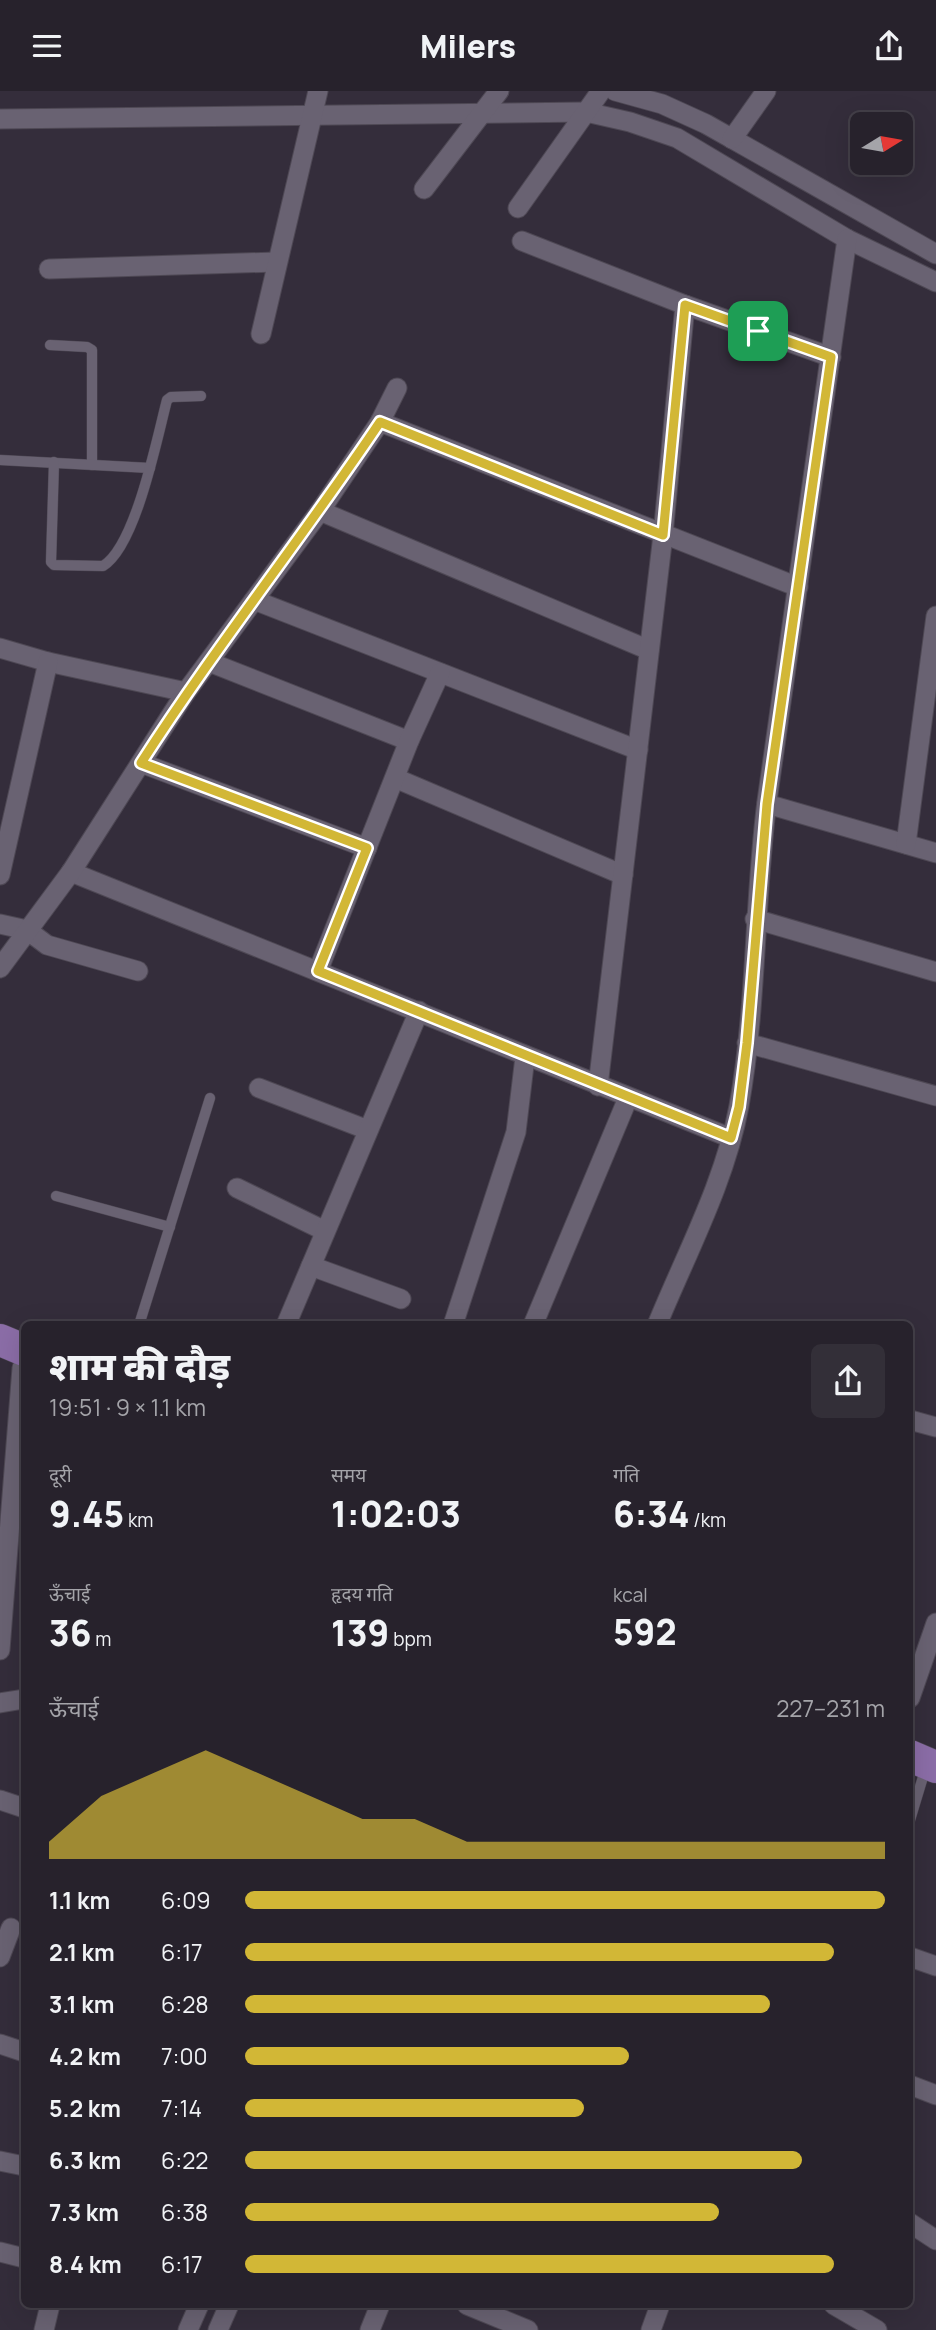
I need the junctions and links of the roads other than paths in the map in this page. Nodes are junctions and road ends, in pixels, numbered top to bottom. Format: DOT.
graph roads {
  1 [pos="317,91"];
  2 [pos="499,91"];
  3 [pos="601,91"];
  4 [pos="615,91"];
  5 [pos="766,91"];
  6 [pos="482,112"];
  7 [pos="586,112"];
  8 [pos="313,114"];
  9 [pos="0,119"];
  10 [pos="732,139"];
  11 [pos="424,189"];
  12 [pos="518,208"];
  13 [pos="848,239"];
  14 [pos="522,241"];
  15 [pos="936,254"];
  16 [pos="276,262"];
  17 [pos="49,269"];
  18 [pos="936,282"];
  19 [pos="685,305"];
  20 [pos="261,334"];
  21 [pos="50,345"];
  22 [pos="831,357"];
  23 [pos="397,388"];
  24 [pos="201,396"];
  25 [pos="380,422"];
  26 [pos="0,460"];
  27 [pos="54,462"];
  28 [pos="92,465"];
  29 [pos="150,468"];
  30 [pos="320,512"];
  31 [pos="663,535"];
  32 [pos="798,587"];
  33 [pos="254,600"];
  34 [pos="936,616"];
  35 [pos="0,648"];
  36 [pos="649,650"];
  37 [pos="209,661"];
  38 [pos="48,662"];
  39 [pos="440,673"];
  40 [pos="186,692"];
  41 [pos="409,741"];
  42 [pos="638,750"];
  43 [pos="141,763"];
  44 [pos="395,778"];
  45 [pos="767,804"];
  46 [pos="906,844"];
  47 [pos="367,848"];
  48 [pos="936,853"];
  49 [pos="71,871"];
  50 [pos="0,875"];
  51 [pos="623,875"];
  52 [pos="755,919"];
  53 [pos="0,924"];
  54 [pos="27,930"];
  55 [pos="0,968"];
  56 [pos="138,971"];
  57 [pos="318,971"];
  58 [pos="936,972"];
  59 [pos="419,1011"];
  60 [pos="747,1043"];
  61 [pos="526,1058"];
  62 [pos="598,1086"];
  63 [pos="259,1088"];
  64 [pos="936,1096"];
  65 [pos="210,1098"];
  66 [pos="628,1098"];
  67 [pos="368,1130"];
  68 [pos="731,1138"];
  69 [pos="237,1188"];
  70 [pos="56,1196"];
  71 [pos="170,1227"];
  72 [pos="325,1231"];
  73 [pos="311,1266"];
  74 [pos="401,1299"];
  75 [pos="140,1321"];
  76 [pos="288,1321"];
  77 [pos="454,1321"];
  78 [pos="535,1321"];
  79 [pos="659,1321"];
  80 [pos="0,1340"];
  81 [pos="18,1361"];
  82 [pos="913,1421"];
  83 [pos="936,1427"];
  84 [pos="936,1623"];
  85 [pos="0,1650"];
  86 [pos="913,1689"];
  87 [pos="21,1700"];
  88 [pos="0,1703"];
  89 [pos="913,1737"];
  90 [pos="927,1758"];
  91 [pos="0,1800"];
  92 [pos="21,1807"];
  93 [pos="913,1809"];
  94 [pos="12,1929"];
  95 [pos="0,1957"];
  96 [pos="913,1958"];
  97 [pos="936,1966"];
  98 [pos="0,2044"];
  99 [pos="21,2051"];
  100 [pos="913,2086"];
  101 [pos="936,2095"];
  102 [pos="0,2161"];
  103 [pos="21,2166"];
  104 [pos="913,2225"];
  105 [pos="936,2240"];
  106 [pos="0,2252"];
  107 [pos="21,2257"];
  108 [pos="49,2308"];
  109 [pos="198,2308"];
  110 [pos="228,2308"];
  111 [pos="379,2308"];
  112 [pos="474,2308"];
  113 [pos="659,2308"];
  114 [pos="839,2308"];
  115 [pos="44,2330"];
  116 [pos="188,2330"];
  117 [pos="218,2330"];
  118 [pos="370,2330"];
  119 [pos="528,2330"];
  120 [pos="651,2330"];
  121 [pos="877,2330"];
  1 -- 8 [label="street"];
  2 -- 6 [label="street"];
  3 -- 7 [label="street"];
  4 -- 10 [label="street"];
  5 -- 10 [label="street"];
  6 -- 7 [label="street"];
  6 -- 8 [label="street"];
  6 -- 11 [label="street"];
  7 -- 12 [label="street"];
  7 -- 13 [label="street"];
  8 -- 9 [label="street"];
  8 -- 16 [label="street"];
  10 -- 15 [label="street"];
  13 -- 18 [label="street"];
  13 -- 22 [label="street"];
  14 -- 19 [label="street"];
  16 -- 17 [label="street"];
  16 -- 20 [label="street"];
  19 -- 22 [label="street"];
  19 -- 31 [label="street"];
  21 -- 28 [label="lane"];
  22 -- 32 [label="street"];
  23 -- 25 [label="street"];
  24 -- 29 [label="lane"];
  25 -- 30 [label="street"];
  25 -- 31 [label="street"];
  26 -- 27 [label="lane"];
  27 -- 28 [label="lane"];
  27 -- 29 [label="lane"];
  28 -- 29 [label="lane"];
  30 -- 33 [label="street"];
  30 -- 36 [label="street"];
  31 -- 32 [label="street"];
  31 -- 36 [label="street"];
  32 -- 45 [label="street"];
  33 -- 37 [label="street"];
  33 -- 39 [label="street"];
  34 -- 46 [label="street"];
  35 -- 38 [label="street"];
  36 -- 42 [label="street"];
  37 -- 40 [label="street"];
  37 -- 41 [label="street"];
  38 -- 40 [label="street"];
  38 -- 50 [label="street"];
  39 -- 41 [label="street"];
  39 -- 42 [label="street"];
  40 -- 43 [label="street"];
  41 -- 44 [label="street"];
  42 -- 51 [label="street"];
  43 -- 47 [label="street"];
  43 -- 49 [label="street"];
  44 -- 47 [label="street"];
  44 -- 51 [label="street"];
  45 -- 46 [label="street"];
  45 -- 52 [label="street"];
  46 -- 48 [label="street"];
  47 -- 57 [label="street"];
  49 -- 54 [label="street"];
  49 -- 57 [label="street"];
  51 -- 62 [label="street"];
  52 -- 58 [label="street"];
  52 -- 60 [label="street"];
  53 -- 54 [label="street"];
  54 -- 55 [label="street"];
  54 -- 56 [label="street"];
  57 -- 59 [label="street"];
  59 -- 61 [label="street"];
  59 -- 67 [label="street"];
  60 -- 64 [label="street"];
  60 -- 68 [label="street"];
  61 -- 62 [label="street"];
  61 -- 77 [label="street"];
  62 -- 66 [label="street"];
  63 -- 67 [label="street"];
  65 -- 71 [label="lane"];
  66 -- 68 [label="street"];
  66 -- 78 [label="street"];
  67 -- 72 [label="street"];
  68 -- 79 [label="street"];
  69 -- 72 [label="street"];
  70 -- 71 [label="lane"];
  71 -- 75 [label="lane"];
  72 -- 73 [label="street"];
  73 -- 74 [label="street"];
  73 -- 76 [label="street"];
  80 -- 81 [label="main road"];
  81 -- 85 [label="street"];
  82 -- 83 [label="street"];
  84 -- 86 [label="street"];
  87 -- 88 [label="street"];
  89 -- 90 [label="main road"];
  90 -- 93 [label="lane"];
  91 -- 92 [label="street"];
  94 -- 95 [label="street"];
  96 -- 97 [label="street"];
  98 -- 99 [label="street"];
  100 -- 101 [label="street"];
  102 -- 103 [label="street"];
  104 -- 105 [label="street"];
  106 -- 107 [label="street"];
  108 -- 115 [label="street"];
  109 -- 116 [label="street"];
  110 -- 117 [label="street"];
  111 -- 118 [label="street"];
  112 -- 119 [label="street"];
  113 -- 120 [label="street"];
  114 -- 121 [label="street"];
}
